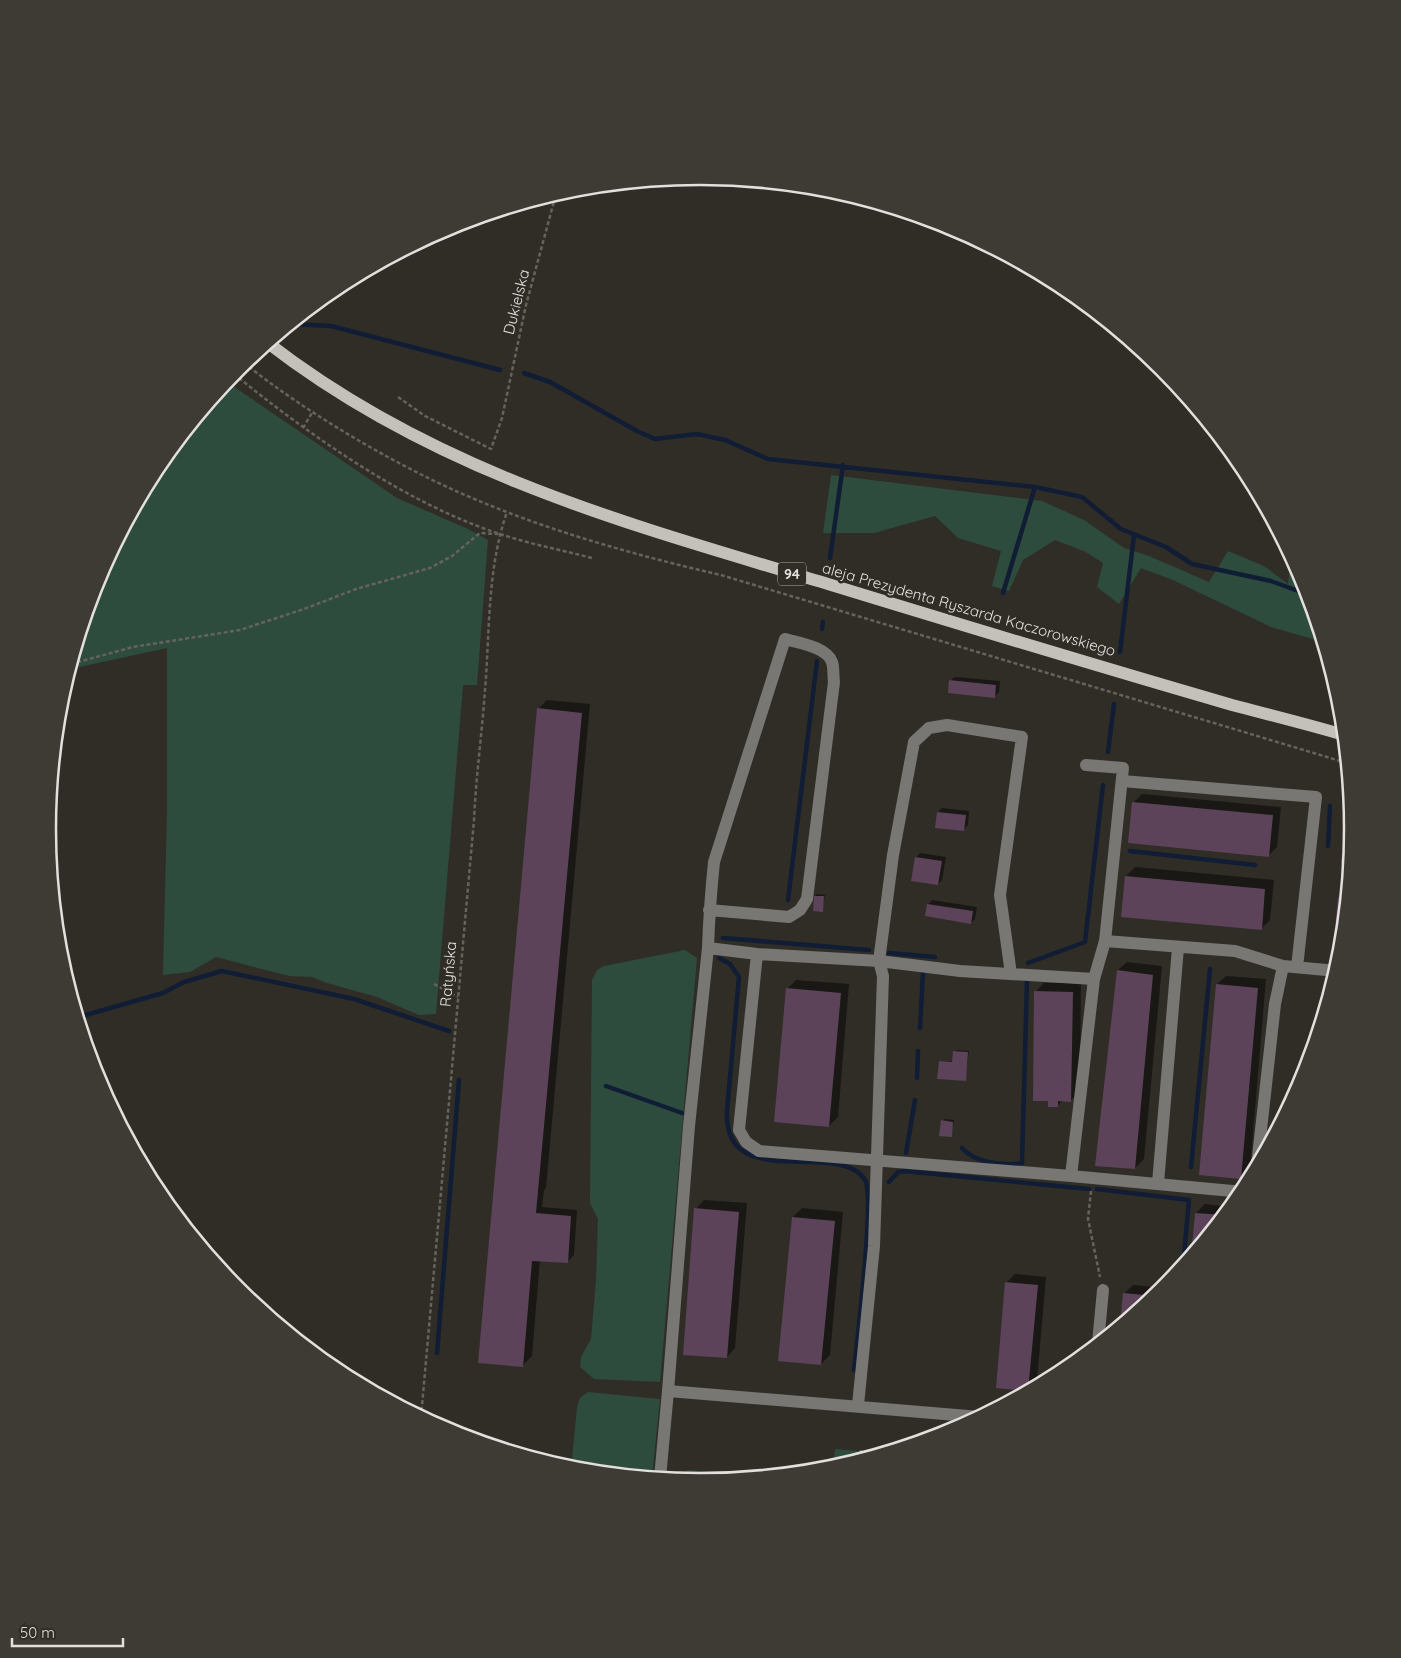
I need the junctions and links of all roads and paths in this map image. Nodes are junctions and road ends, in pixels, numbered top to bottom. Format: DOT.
graph roads {
  1 [pos="554,202"];
  2 [pos="274,347"];
  3 [pos="250,368"];
  4 [pos="240,379"];
  5 [pos="398,397"];
  6 [pos="313,411"];
  7 [pos="303,428"];
  8 [pos="507,512"];
  9 [pos="500,534"];
  10 [pos="592,558"];
  11 [pos="78,662"];
  12 [pos="1337,733"];
  13 [pos="1341,761"];
  14 [pos="1086,765"];
  15 [pos="1122,781"];
  16 [pos="709,910"];
  17 [pos="1105,941"];
  18 [pos="708,948"];
  19 [pos="1178,948"];
  20 [pos="757,954"];
  21 [pos="879,961"];
  22 [pos="1283,966"];
  23 [pos="1297,967"];
  24 [pos="1329,970"];
  25 [pos="1011,974"];
  26 [pos="1094,979"];
  27 [pos="434,984"];
  28 [pos="458,997"];
  29 [pos="1259,1149"];
  30 [pos="877,1160"];
  31 [pos="1071,1176"];
  32 [pos="1089,1178"];
  33 [pos="1158,1183"];
  34 [pos="1233,1191"];
  35 [pos="1103,1290"];
  36 [pos="1099,1335"];
  37 [pos="668,1391"];
  38 [pos="858,1405"];
  39 [pos="422,1410"];
  40 [pos="965,1416"];
  41 [pos="661,1472"];
  1 -- 5 [label="path, Dukielska"];
  2 -- 12 [label="main road, aleja Prezydenta Ryszarda Kaczorowskiego / 94"];
  3 -- 6 [label="path"];
  4 -- 7 [label="path"];
  6 -- 7 [label="path"];
  6 -- 8 [label="path"];
  7 -- 9 [label="path"];
  8 -- 9 [label="path, Ratyńska"];
  8 -- 13 [label="path"];
  9 -- 10 [label="path"];
  9 -- 11 [label="path"];
  9 -- 28 [label="path, Ratyńska"];
  14 -- 15 [label="lane"];
  15 -- 17 [label="lane"];
  15 -- 23 [label="lane"];
  16 -- 16 [label="lane"];
  16 -- 18 [label="lane"];
  17 -- 19 [label="lane"];
  17 -- 26 [label="lane"];
  18 -- 20 [label="lane"];
  18 -- 37 [label="lane"];
  19 -- 22 [label="lane"];
  19 -- 33 [label="lane"];
  20 -- 21 [label="lane"];
  20 -- 30 [label="lane"];
  21 -- 25 [label="lane"];
  21 -- 25 [label="lane"];
  21 -- 30 [label="lane"];
  22 -- 23 [label="lane"];
  22 -- 29 [label="lane"];
  23 -- 24 [label="lane"];
  25 -- 26 [label="lane"];
  26 -- 31 [label="lane"];
  27 -- 28 [label="path"];
  28 -- 39 [label="path, Ratyńska"];
  30 -- 31 [label="lane"];
  30 -- 38 [label="lane"];
  31 -- 32 [label="lane"];
  32 -- 33 [label="lane"];
  32 -- 35 [label="path"];
  33 -- 34 [label="lane"];
  35 -- 36 [label="lane"];
  37 -- 38 [label="lane"];
  37 -- 41 [label="lane"];
  38 -- 40 [label="lane"];
}
